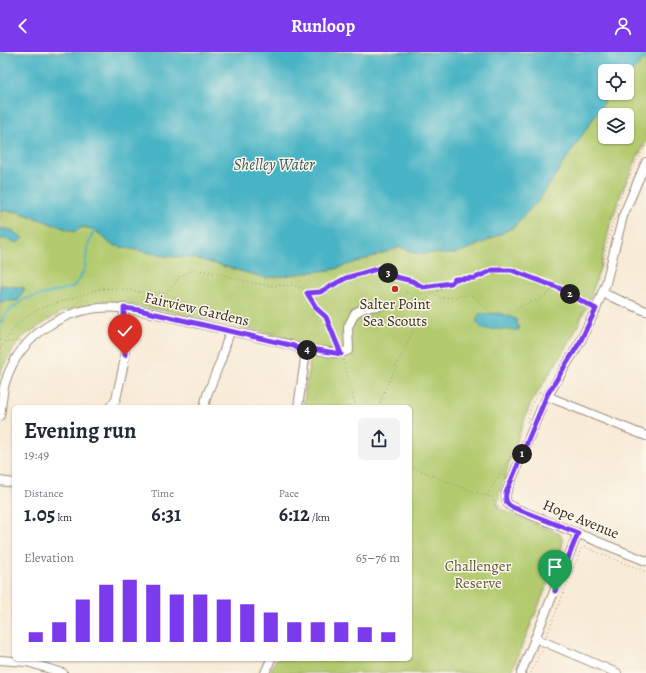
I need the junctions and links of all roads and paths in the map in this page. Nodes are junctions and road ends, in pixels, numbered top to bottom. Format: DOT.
graph roads {
  1 [pos="646,146"];
  2 [pos="646,162"];
  3 [pos="604,261"];
  4 [pos="451,283"];
  5 [pos="559,288"];
  6 [pos="406,292"];
  7 [pos="307,293"];
  8 [pos="432,293"];
  9 [pos="602,293"];
  10 [pos="426,300"];
  11 [pos="592,300"];
  12 [pos="380,306"];
  13 [pos="124,308"];
  14 [pos="646,311"];
  15 [pos="230,331"];
  16 [pos="0,340"];
  17 [pos="4,342"];
  18 [pos="27,344"];
  19 [pos="0,349"];
  20 [pos="345,352"];
  21 [pos="303,353"];
  22 [pos="543,394"];
  23 [pos="112,405"];
  24 [pos="204,405"];
  25 [pos="298,405"];
  26 [pos="356,405"];
  27 [pos="380,405"];
  28 [pos="0,416"];
  29 [pos="527,422"];
  30 [pos="646,436"];
  31 [pos="521,439"];
  32 [pos="412,467"];
  33 [pos="0,481"];
  34 [pos="12,483"];
  35 [pos="488,495"];
  36 [pos="507,506"];
  37 [pos="578,533"];
  38 [pos="646,561"];
  39 [pos="646,572"];
  40 [pos="536,638"];
  41 [pos="545,642"];
  42 [pos="0,660"];
  43 [pos="12,661"];
  44 [pos="14,661"];
  45 [pos="270,661"];
  46 [pos="63,673"];
  47 [pos="265,673"];
  48 [pos="521,673"];
  49 [pos="531,673"];
  50 [pos="617,673"];
  1 -- 3 [label="path"];
  2 -- 9 [label="street"];
  4 -- 5 [label="path"];
  4 -- 7 [label="path"];
  4 -- 8 [label="path"];
  5 -- 8 [label="path"];
  5 -- 11 [label="path"];
  6 -- 10 [label="path"];
  7 -- 17 [label="path"];
  7 -- 20 [label="path"];
  8 -- 10 [label="path"];
  9 -- 14 [label="street"];
  9 -- 22 [label="street"];
  10 -- 27 [label="path"];
  12 -- 20 [label="street"];
  13 -- 15 [label="street, Fairview Gardens"];
  13 -- 18 [label="street, Fairview Gardens"];
  13 -- 23 [label="street"];
  15 -- 21 [label="street, Fairview Gardens"];
  15 -- 24 [label="street"];
  16 -- 17 [label="path"];
  17 -- 18 [label="path"];
  17 -- 19 [label="path"];
  18 -- 28 [label="street, Fairview Gardens"];
  20 -- 21 [label="street"];
  20 -- 26 [label="path"];
  21 -- 25 [label="street"];
  22 -- 29 [label="path"];
  22 -- 30 [label="street"];
  22 -- 36 [label="street"];
  31 -- 35 [label="path"];
  32 -- 35 [label="path"];
  33 -- 34 [label="street"];
  35 -- 36 [label="path"];
  36 -- 37 [label="street, Hope Avenue"];
  37 -- 38 [label="street, Hope Avenue"];
  37 -- 40 [label="street"];
  39 -- 41 [label="path"];
  40 -- 41 [label="street"];
  40 -- 48 [label="street"];
  41 -- 49 [label="path"];
  41 -- 50 [label="street"];
  42 -- 43 [label="street"];
  44 -- 46 [label="street"];
  45 -- 47 [label="street"];
}
